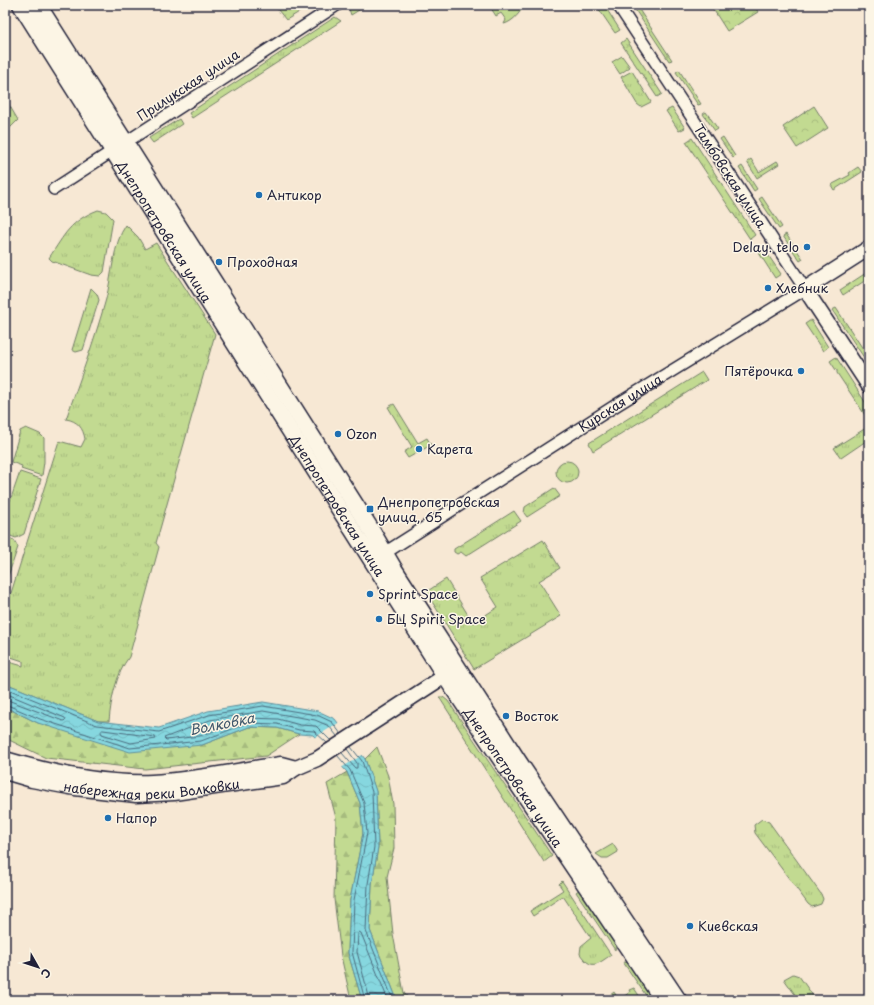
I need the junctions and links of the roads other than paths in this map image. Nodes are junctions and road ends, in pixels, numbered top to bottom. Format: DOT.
graph roads {
  1 [pos="21,5"];
  2 [pos="38,5"];
  3 [pos="338,5"];
  4 [pos="618,5"];
  5 [pos="118,146"];
  6 [pos="54,189"];
  7 [pos="869,248"];
  8 [pos="804,289"];
  9 [pos="869,386"];
  10 [pos="379,557"];
  11 [pos="451,672"];
  12 [pos="5,759"];
  13 [pos="296,768"];
  14 [pos="5,772"];
  15 [pos="663,1000"];
  16 [pos="678,1000"];
  1 -- 5 [label="main road, Днепропетровская улица"];
  2 -- 5 [label="main road, Днепропетровская улица"];
  3 -- 5 [label="street, Прилукская улица"];
  4 -- 8 [label="street, Тамбовская улица"];
  5 -- 6 [label="street, Прилукская улица"];
  5 -- 10 [label="main road, Днепропетровская улица"];
  7 -- 8 [label="street, Курская улица"];
  8 -- 9 [label="street, Тамбовская улица"];
  8 -- 10 [label="street, Курская улица"];
  10 -- 11 [label="main road, Днепропетровская улица"];
  11 -- 13 [label="street, набережная реки Волковки"];
  11 -- 15 [label="main road, Днепропетровская улица"];
  11 -- 16 [label="main road, Днепропетровская улица"];
  12 -- 13 [label="street, набережная реки Волковки"];
  13 -- 14 [label="street, набережная реки Волковки"];
}
